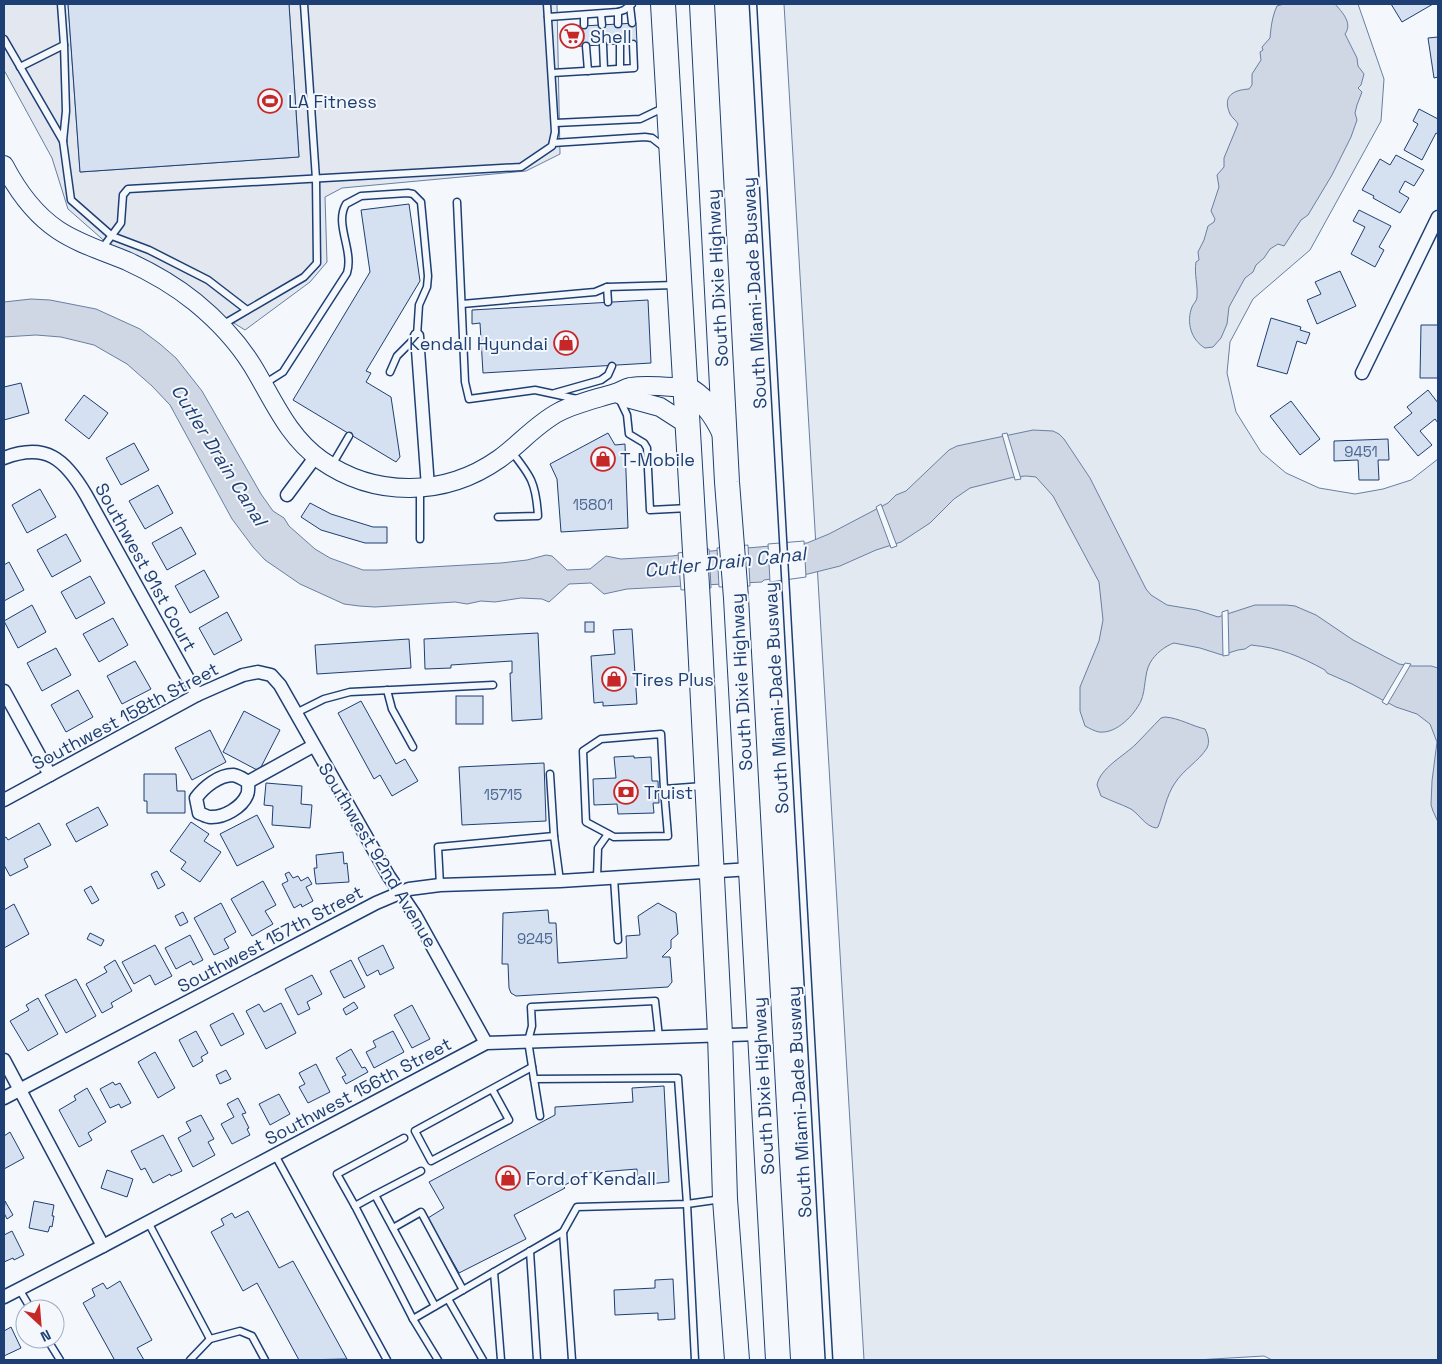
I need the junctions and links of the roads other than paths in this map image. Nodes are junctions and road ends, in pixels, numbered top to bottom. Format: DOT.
graph roads {
  1 [pos="62,4"];
  2 [pos="304,4"];
  3 [pos="547,4"];
  4 [pos="663,4"];
  5 [pos="702,4"];
  6 [pos="753,4"];
  7 [pos="631,5"];
  8 [pos="618,12"];
  9 [pos="600,14"];
  10 [pos="584,15"];
  11 [pos="548,18"];
  12 [pos="632,23"];
  13 [pos="618,24"];
  14 [pos="602,25"];
  15 [pos="584,26"];
  16 [pos="4,39"];
  17 [pos="620,44"];
  18 [pos="633,44"];
  19 [pos="64,45"];
  20 [pos="603,45"];
  21 [pos="586,46"];
  22 [pos="20,67"];
  23 [pos="620,68"];
  24 [pos="604,70"];
  25 [pos="588,71"];
  26 [pos="552,73"];
  27 [pos="668,104"];
  28 [pos="555,124"];
  29 [pos="63,141"];
  30 [pos="553,143"];
  31 [pos="671,154"];
  32 [pos="4,165"];
  33 [pos="316,179"];
  34 [pos="457,202"];
  35 [pos="1438,216"];
  36 [pos="112,236"];
  37 [pos="101,252"];
  38 [pos="679,285"];
  39 [pos="607,288"];
  40 [pos="608,302"];
  41 [pos="462,304"];
  42 [pos="248,310"];
  43 [pos="221,326"];
  44 [pos="417,336"];
  45 [pos="612,366"];
  46 [pos="390,372"];
  47 [pos="1362,373"];
  48 [pos="263,385"];
  49 [pos="685,388"];
  50 [pos="617,393"];
  51 [pos="553,394"];
  52 [pos="585,402"];
  53 [pos="688,425"];
  54 [pos="349,436"];
  55 [pos="726,436"];
  56 [pos="510,450"];
  57 [pos="316,456"];
  58 [pos="4,458"];
  59 [pos="331,466"];
  60 [pos="424,488"];
  61 [pos="287,495"];
  62 [pos="692,508"];
  63 [pos="498,517"];
  64 [pos="420,539"];
  65 [pos="264,672"];
  66 [pos="494,685"];
  67 [pos="386,690"];
  68 [pos="4,691"];
  69 [pos="197,695"];
  70 [pos="296,713"];
  71 [pos="314,746"];
  72 [pos="413,747"];
  73 [pos="550,774"];
  74 [pos="50,775"];
  75 [pos="248,782"];
  76 [pos="707,786"];
  77 [pos="664,789"];
  78 [pos="4,800"];
  79 [pos="608,834"];
  80 [pos="554,836"];
  81 [pos="751,870"];
  82 [pos="711,871"];
  83 [pos="596,878"];
  84 [pos="614,878"];
  85 [pos="560,881"];
  86 [pos="440,885"];
  87 [pos="399,893"];
  88 [pos="618,940"];
  89 [pos="720,1034"];
  90 [pos="760,1034"];
  91 [pos="659,1037"];
  92 [pos="528,1041"];
  93 [pos="486,1042"];
  94 [pos="4,1060"];
  95 [pos="532,1067"];
  96 [pos="534,1079"];
  97 [pos="492,1089"];
  98 [pos="20,1090"];
  99 [pos="4,1098"];
  100 [pos="540,1116"];
  101 [pos="404,1138"];
  102 [pos="275,1155"];
  103 [pos="421,1171"];
  104 [pos="375,1195"];
  105 [pos="725,1199"];
  106 [pos="687,1204"];
  107 [pos="354,1206"];
  108 [pos="148,1222"];
  109 [pos="393,1228"];
  110 [pos="563,1232"];
  111 [pos="103,1246"];
  112 [pos="530,1251"];
  113 [pos="494,1272"];
  114 [pos="19,1289"];
  115 [pos="463,1290"];
  116 [pos="4,1297"];
  117 [pos="24,1299"];
  118 [pos="448,1299"];
  119 [pos="434,1306"];
  120 [pos="413,1319"];
  121 [pos="210,1339"];
  122 [pos="54,1349"];
  123 [pos="60,1360"];
  124 [pos="190,1360"];
  125 [pos="264,1360"];
  126 [pos="387,1360"];
  127 [pos="438,1360"];
  128 [pos="483,1360"];
  129 [pos="501,1360"];
  130 [pos="538,1360"];
  131 [pos="572,1360"];
  132 [pos="695,1360"];
  133 [pos="737,1360"];
  134 [pos="778,1360"];
  135 [pos="828,1360"];
  1 -- 19 [label="lane"];
  2 -- 33 [label="lane"];
  3 -- 11 [label="lane"];
  4 -- 27 [label="highway"];
  5 -- 55 [label="highway, South Dixie Highway"];
  6 -- 135 [label="lane, South Miami-Dade Busway"];
  7 -- 8 [label="lane"];
  7 -- 12 [label="lane"];
  8 -- 9 [label="lane"];
  8 -- 13 [label="lane"];
  9 -- 10 [label="lane"];
  9 -- 14 [label="lane"];
  10 -- 11 [label="lane"];
  10 -- 15 [label="lane"];
  11 -- 26 [label="lane"];
  16 -- 22 [label="lane"];
  17 -- 23 [label="lane"];
  18 -- 23 [label="lane"];
  19 -- 22 [label="lane"];
  19 -- 29 [label="lane"];
  20 -- 24 [label="lane"];
  21 -- 25 [label="lane"];
  22 -- 29 [label="lane"];
  23 -- 24 [label="lane"];
  24 -- 25 [label="lane"];
  25 -- 26 [label="lane"];
  26 -- 28 [label="lane"];
  27 -- 28 [label="lane"];
  27 -- 31 [label="highway"];
  28 -- 30 [label="lane"];
  29 -- 36 [label="lane"];
  30 -- 31 [label="lane"];
  30 -- 33 [label="lane"];
  31 -- 38 [label="highway"];
  32 -- 37 [label="street"];
  33 -- 36 [label="lane"];
  33 -- 42 [label="lane"];
  34 -- 41 [label="lane"];
  35 -- 47 [label="street"];
  36 -- 37 [label="lane"];
  36 -- 42 [label="lane"];
  37 -- 43 [label="street"];
  38 -- 39 [label="lane"];
  38 -- 49 [label="highway"];
  39 -- 40 [label="lane"];
  39 -- 41 [label="lane"];
  41 -- 51 [label="lane"];
  42 -- 43 [label="lane"];
  43 -- 48 [label="street"];
  44 -- 46 [label="lane"];
  44 -- 48 [label="lane"];
  44 -- 60 [label="street"];
  45 -- 51 [label="lane"];
  48 -- 57 [label="street"];
  49 -- 50 [label="street"];
  49 -- 53 [label="highway"];
  49 -- 55 [label="highway"];
  50 -- 52 [label="street"];
  50 -- 53 [label="street"];
  50 -- 62 [label="lane"];
  51 -- 52 [label="lane"];
  52 -- 56 [label="street"];
  53 -- 62 [label="highway"];
  54 -- 59 [label="lane"];
  55 -- 81 [label="highway, South Dixie Highway"];
  56 -- 60 [label="street"];
  56 -- 63 [label="lane"];
  57 -- 59 [label="street"];
  57 -- 61 [label="street"];
  58 -- 69 [label="street, Southwest 91st Court"];
  59 -- 60 [label="street"];
  60 -- 64 [label="lane"];
  62 -- 76 [label="highway"];
  65 -- 69 [label="street, Southwest 158th Street"];
  65 -- 70 [label="street, Southwest 92nd Avenue"];
  66 -- 67 [label="lane"];
  67 -- 70 [label="lane"];
  67 -- 72 [label="lane"];
  68 -- 74 [label="street"];
  69 -- 74 [label="street, Southwest 158th Street"];
  70 -- 71 [label="street, Southwest 92nd Avenue"];
  71 -- 75 [label="street"];
  71 -- 87 [label="street, Southwest 92nd Avenue"];
  73 -- 80 [label="lane"];
  74 -- 78 [label="street, Southwest 158th Street"];
  76 -- 77 [label="lane"];
  76 -- 82 [label="highway"];
  77 -- 79 [label="lane"];
  77 -- 79 [label="lane"];
  79 -- 83 [label="lane"];
  80 -- 85 [label="lane"];
  80 -- 86 [label="lane"];
  81 -- 82 [label="street, Southwest 157th Street"];
  81 -- 90 [label="highway, South Dixie Highway"];
  82 -- 84 [label="street, Southwest 157th Street"];
  82 -- 89 [label="highway"];
  83 -- 84 [label="street, Southwest 157th Street"];
  83 -- 85 [label="street, Southwest 157th Street"];
  84 -- 88 [label="lane"];
  85 -- 86 [label="street, Southwest 157th Street"];
  86 -- 87 [label="street, Southwest 157th Street"];
  87 -- 93 [label="street, Southwest 92nd Avenue"];
  87 -- 98 [label="street, Southwest 157th Street"];
  89 -- 90 [label="street, Southwest 156th Street"];
  89 -- 91 [label="street, Southwest 156th Street"];
  89 -- 105 [label="highway"];
  90 -- 134 [label="highway, South Dixie Highway"];
  91 -- 92 [label="street, Southwest 156th Street"];
  91 -- 92 [label="lane"];
  92 -- 93 [label="street, Southwest 156th Street"];
  92 -- 95 [label="lane"];
  93 -- 102 [label="street, Southwest 156th Street"];
  94 -- 98 [label="street"];
  95 -- 96 [label="lane"];
  95 -- 97 [label="lane"];
  96 -- 100 [label="lane"];
  96 -- 106 [label="lane"];
  97 -- 97 [label="lane"];
  98 -- 99 [label="street, Southwest 157th Street"];
  98 -- 111 [label="street"];
  101 -- 107 [label="lane"];
  102 -- 108 [label="street, Southwest 156th Street"];
  102 -- 126 [label="lane"];
  103 -- 104 [label="lane"];
  104 -- 107 [label="lane"];
  104 -- 109 [label="lane"];
  105 -- 106 [label="lane"];
  105 -- 133 [label="highway"];
  106 -- 110 [label="lane"];
  106 -- 132 [label="lane"];
  107 -- 120 [label="lane"];
  108 -- 111 [label="street, Southwest 156th Street"];
  108 -- 121 [label="lane"];
  109 -- 115 [label="lane"];
  109 -- 119 [label="lane"];
  110 -- 112 [label="lane"];
  110 -- 131 [label="lane"];
  111 -- 114 [label="street, Southwest 156th Street"];
  112 -- 113 [label="lane"];
  112 -- 130 [label="lane"];
  113 -- 115 [label="lane"];
  113 -- 129 [label="lane"];
  114 -- 116 [label="street, Southwest 156th Street"];
  114 -- 117 [label="lane"];
  115 -- 118 [label="lane"];
  118 -- 119 [label="lane"];
  118 -- 128 [label="lane"];
  119 -- 120 [label="lane"];
  120 -- 127 [label="lane"];
  121 -- 124 [label="lane"];
  121 -- 125 [label="lane"];
  122 -- 123 [label="lane"];
}
